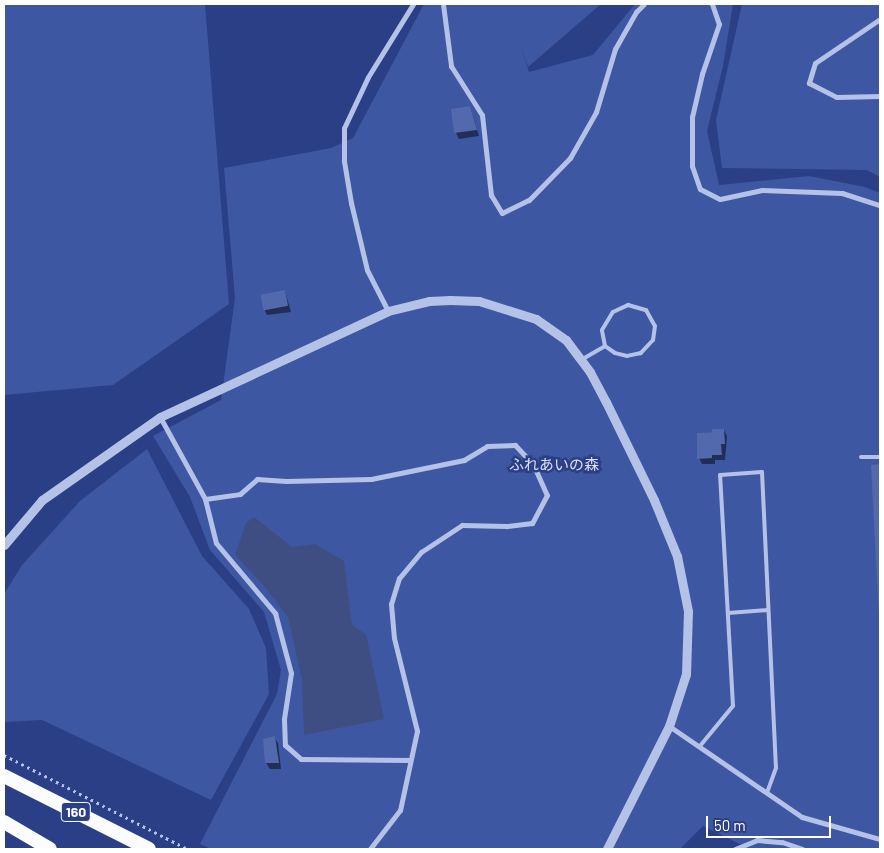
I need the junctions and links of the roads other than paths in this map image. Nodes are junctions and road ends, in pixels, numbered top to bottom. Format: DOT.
graph roads {
  1 [pos="413,4"];
  2 [pos="442,4"];
  3 [pos="644,4"];
  4 [pos="712,4"];
  5 [pos="880,19"];
  6 [pos="880,96"];
  7 [pos="880,205"];
  8 [pos="388,311"];
  9 [pos="605,346"];
  10 [pos="581,360"];
  11 [pos="160,417"];
  12 [pos="861,457"];
  13 [pos="880,457"];
  14 [pos="204,499"];
  15 [pos="4,545"];
  16 [pos="768,610"];
  17 [pos="728,613"];
  18 [pos="669,726"];
  19 [pos="700,746"];
  20 [pos="410,760"];
  21 [pos="4,776"];
  22 [pos="767,793"];
  23 [pos="4,822"];
  24 [pos="880,839"];
  25 [pos="50,849"];
  26 [pos="149,849"];
  27 [pos="370,849"];
  28 [pos="607,849"];
  29 [pos="736,849"];
  30 [pos="802,849"];
  1 -- 8 [label="street"];
  2 -- 3 [label="street"];
  4 -- 7 [label="street"];
  5 -- 6 [label="street"];
  8 -- 10 [label="street"];
  8 -- 11 [label="street"];
  9 -- 9 [label="lane"];
  9 -- 10 [label="lane"];
  10 -- 18 [label="street"];
  11 -- 14 [label="street"];
  11 -- 15 [label="street"];
  12 -- 13 [label="lane"];
  14 -- 20 [label="street"];
  14 -- 20 [label="street"];
  16 -- 17 [label="lane"];
  16 -- 17 [label="lane"];
  16 -- 22 [label="lane"];
  17 -- 19 [label="lane"];
  18 -- 19 [label="street"];
  18 -- 28 [label="street"];
  19 -- 22 [label="street"];
  20 -- 27 [label="street"];
  21 -- 26 [label="highway, 160"];
  22 -- 24 [label="street"];
  23 -- 25 [label="highway"];
  29 -- 30 [label="street"];
}
